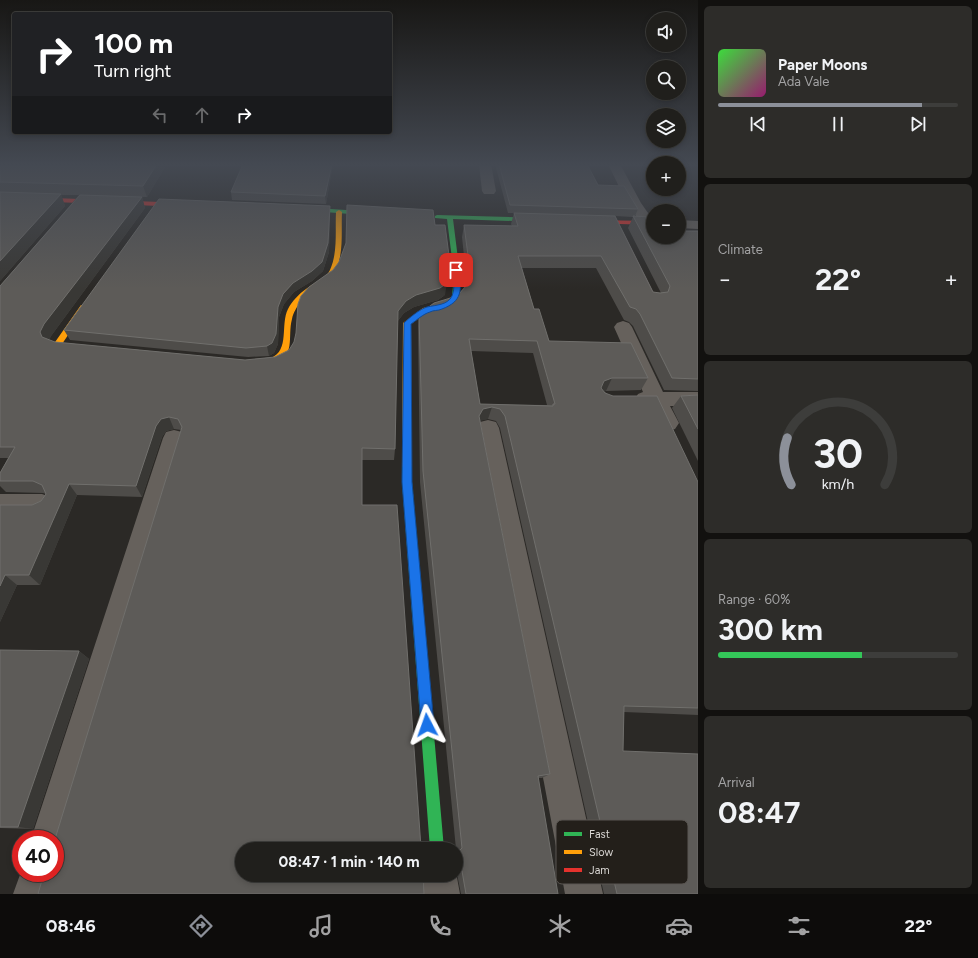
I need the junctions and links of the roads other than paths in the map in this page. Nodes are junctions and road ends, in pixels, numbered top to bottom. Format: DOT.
graph roads {
  1 [pos="75,206"];
  2 [pos="141,206"];
  3 [pos="181,206"];
  4 [pos="636,206"];
  5 [pos="295,209"];
  6 [pos="70,212"];
  7 [pos="339,212"];
  8 [pos="387,214"];
  9 [pos="426,216"];
  10 [pos="450,217"];
  11 [pos="646,217"];
  12 [pos="555,221"];
  13 [pos="578,222"];
  14 [pos="646,224"];
  15 [pos="686,224"];
  16 [pos="698,225"];
  17 [pos="90,297"];
  18 [pos="624,327"];
  19 [pos="93,350"];
  20 [pos="248,365"];
  21 [pos="628,399"];
  22 [pos="657,399"];
  23 [pos="698,399"];
  24 [pos="488,428"];
  25 [pos="174,438"];
  26 [pos="676,440"];
  27 [pos="0,504"];
  28 [pos="42,504"];
  29 [pos="569,820"];
  30 [pos="52,830"];
  31 [pos="436,842"];
  32 [pos="36,882"];
  33 [pos="440,882"];
  34 [pos="582,884"];
  35 [pos="32,894"];
  36 [pos="441,894"];
  37 [pos="584,894"];
  1 -- 6 [label="street"];
  2 -- 3 [label="street"];
  4 -- 11 [label="street"];
  5 -- 7 [label="street"];
  7 -- 8 [label="street"];
  7 -- 20 [label="street"];
  9 -- 10 [label="street"];
  10 -- 12 [label="street"];
  10 -- 31 [label="street"];
  13 -- 14 [label="street"];
  15 -- 16 [label="street"];
  17 -- 19 [label="street"];
  18 -- 22 [label="street"];
  21 -- 22 [label="street"];
  22 -- 23 [label="street"];
  22 -- 26 [label="street"];
  24 -- 29 [label="street"];
  25 -- 30 [label="street"];
  27 -- 28 [label="street"];
  32 -- 35 [label="street"];
  33 -- 36 [label="street"];
  34 -- 37 [label="street"];
}
